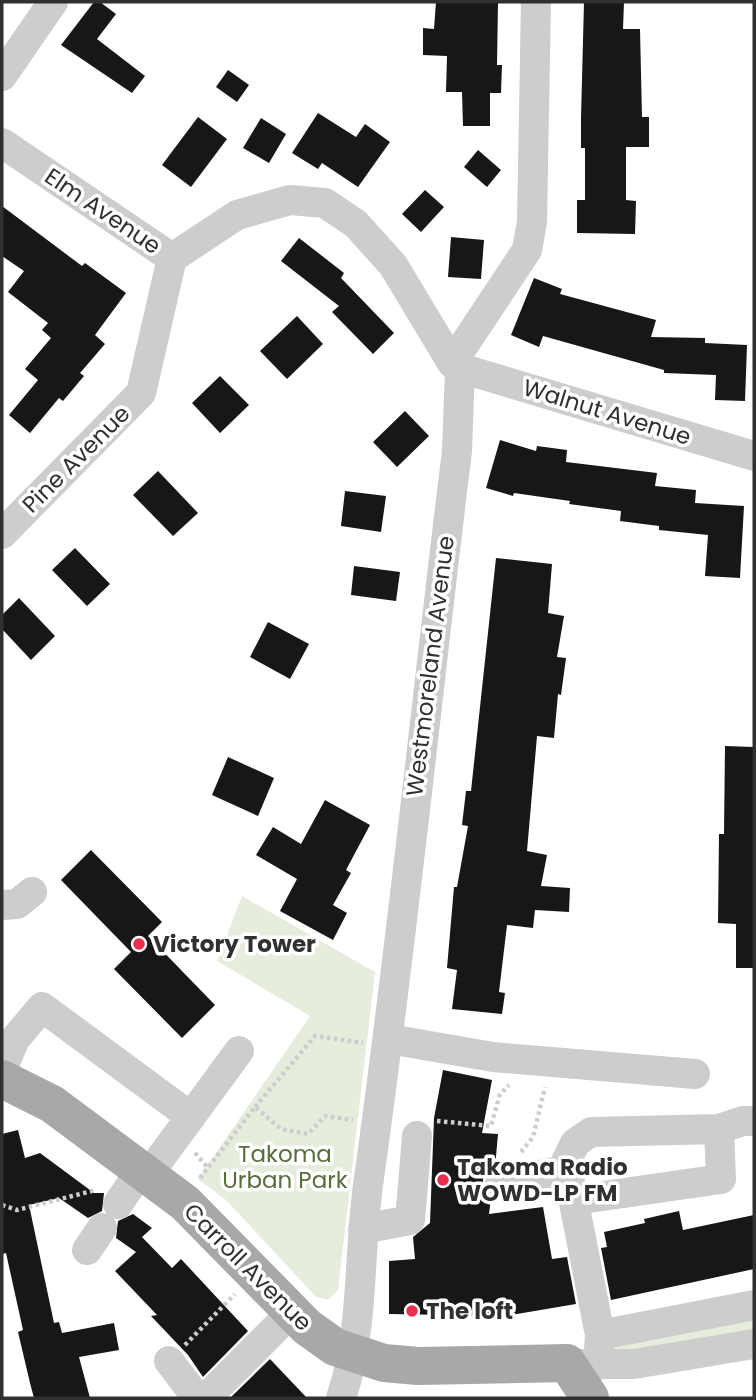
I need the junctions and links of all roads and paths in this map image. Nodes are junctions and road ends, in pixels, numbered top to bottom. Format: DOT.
graph roads {
  1 [pos="53,2"];
  2 [pos="536,2"];
  3 [pos="2,76"];
  4 [pos="2,143"];
  5 [pos="172,258"];
  6 [pos="456,366"];
  7 [pos="754,456"];
  8 [pos="2,534"];
  9 [pos="32,892"];
  10 [pos="2,905"];
  11 [pos="379,1042"];
  12 [pos="239,1051"];
  13 [pos="550,1062"];
  14 [pos="2,1070"];
  15 [pos="695,1074"];
  16 [pos="2,1079"];
  17 [pos="500,1094"];
  18 [pos="255,1107"];
  19 [pos="191,1117"];
  20 [pos="359,1120"];
  21 [pos="754,1121"];
  22 [pos="425,1128"];
  23 [pos="719,1129"];
  24 [pos="197,1154"];
  25 [pos="514,1154"];
  26 [pos="208,1168"];
  27 [pos="568,1169"];
  28 [pos="144,1172"];
  29 [pos="197,1182"];
  30 [pos="500,1184"];
  31 [pos="575,1200"];
  32 [pos="2,1205"];
  33 [pos="102,1217"];
  34 [pos="363,1229"];
  35 [pos="236,1293"];
  36 [pos="754,1306"];
  37 [pos="292,1312"];
  38 [pos="600,1335"];
  39 [pos="754,1343"];
  40 [pos="353,1354"];
  41 [pos="169,1361"];
  42 [pos="585,1375"];
  43 [pos="197,1398"];
  44 [pos="206,1398"];
  45 [pos="341,1398"];
  1 -- 3 [label="street"];
  2 -- 6 [label="street"];
  4 -- 5 [label="street, Elm Avenue"];
  5 -- 6 [label="street, Elm Avenue"];
  5 -- 8 [label="street, Pine Avenue"];
  6 -- 7 [label="street, Walnut Avenue"];
  6 -- 11 [label="street, Westmoreland Avenue"];
  9 -- 10 [label="street"];
  11 -- 13 [label="street"];
  11 -- 18 [label="path"];
  11 -- 34 [label="street, Westmoreland Avenue"];
  12 -- 19 [label="street"];
  13 -- 15 [label="street"];
  13 -- 25 [label="path"];
  14 -- 19 [label="street"];
  16 -- 28 [label="main road, Carroll Avenue"];
  17 -- 22 [label="path"];
  18 -- 20 [label="path"];
  18 -- 26 [label="path"];
  19 -- 28 [label="street"];
  21 -- 23 [label="street"];
  22 -- 34 [label="street"];
  23 -- 27 [label="street"];
  23 -- 31 [label="street"];
  24 -- 26 [label="path"];
  26 -- 29 [label="path"];
  27 -- 30 [label="street"];
  27 -- 31 [label="street"];
  28 -- 33 [label="street"];
  28 -- 37 [label="main road, Carroll Avenue"];
  31 -- 38 [label="street"];
  32 -- 33 [label="path"];
  34 -- 40 [label="street, Westmoreland Avenue"];
  35 -- 41 [label="path"];
  36 -- 38 [label="street"];
  37 -- 40 [label="main road, Carroll Avenue"];
  37 -- 44 [label="street"];
  38 -- 42 [label="street"];
  39 -- 42 [label="street"];
  40 -- 42 [label="main road, Carroll Avenue"];
  40 -- 45 [label="street, Westmoreland Avenue"];
  41 -- 43 [label="street"];
}
